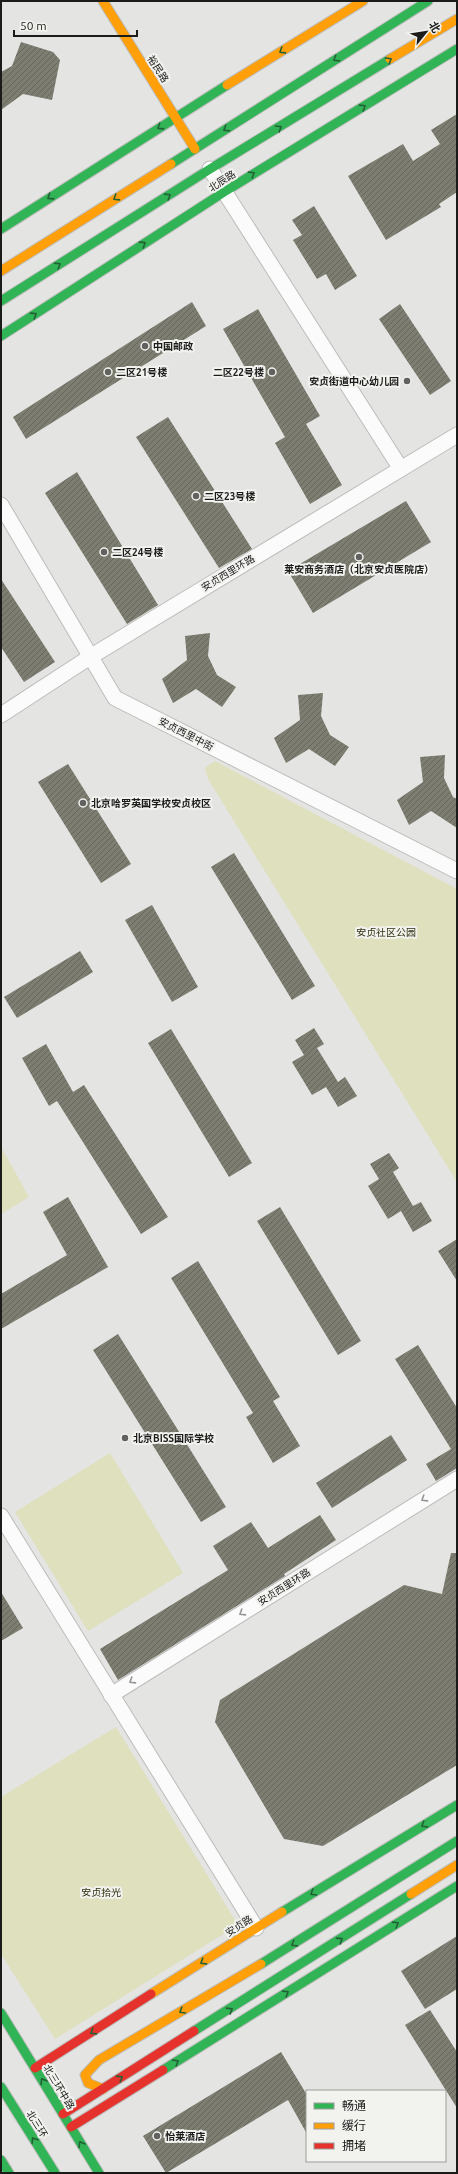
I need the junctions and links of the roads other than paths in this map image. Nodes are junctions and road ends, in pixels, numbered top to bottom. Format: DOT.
graph roads {
  1 [pos="102,1"];
  2 [pos="363,1"];
  3 [pos="428,1"];
  4 [pos="457,19"];
  5 [pos="457,49"];
  6 [pos="175,117"];
  7 [pos="195,149"];
  8 [pos="210,170"];
  9 [pos="224,192"];
  10 [pos="1,229"];
  11 [pos="1,271"];
  12 [pos="1,301"];
  13 [pos="1,336"];
  14 [pos="457,435"];
  15 [pos="401,469"];
  16 [pos="1,504"];
  17 [pos="90,657"];
  18 [pos="1,715"];
  19 [pos="457,871"];
  20 [pos="457,1479"];
  21 [pos="1,1516"];
  22 [pos="111,1695"];
  23 [pos="457,1805"];
  24 [pos="457,1841"];
  25 [pos="359,1865"];
  26 [pos="457,1865"];
  27 [pos="374,1866"];
  28 [pos="397,1868"];
  29 [pos="412,1869"];
  30 [pos="442,1875"];
  31 [pos="457,1886"];
  32 [pos="436,1899"];
  33 [pos="256,1928"];
  34 [pos="147,1998"];
  35 [pos="1,2013"];
  36 [pos="135,2017"];
  37 [pos="128,2030"];
  38 [pos="116,2050"];
  39 [pos="35,2068"];
  40 [pos="1,2087"];
  41 [pos="103,2089"];
  42 [pos="63,2114"];
  43 [pos="71,2127"];
  44 [pos="1,2160"];
  45 [pos="9,2173"];
  46 [pos="55,2173"];
  47 [pos="99,2173"];
  1 -- 6 [label="main road, 裕民路"];
  2 -- 6 [label="main road, one-way"];
  3 -- 7 [label="main road, one-way"];
  8 -- 4 [label="main road, 北辰路, one-way"];
  9 -- 5 [label="main road, 北辰路, one-way"];
  6 -- 7 [label="main road, 裕民路"];
  6 -- 10 [label="main road, one-way"];
  7 -- 11 [label="main road, one-way"];
  8 -- 9 [label="street"];
  12 -- 8 [label="main road, 北辰路, one-way"];
  13 -- 9 [label="main road, 北辰路, one-way"];
  9 -- 15 [label="street"];
  14 -- 15 [label="street, 安贞西里环路"];
  15 -- 17 [label="street, 安贞西里环路"];
  16 -- 17 [label="street, 安贞西里中街"];
  17 -- 18 [label="street, 安贞西里环路"];
  17 -- 19 [label="street, 安贞西里中街"];
  20 -- 22 [label="street, 安贞西里环路, one-way"];
  21 -- 22 [label="street"];
  22 -- 33 [label="street"];
  23 -- 25 [label="main road, 安贞路, one-way"];
  24 -- 29 [label="main road"];
  25 -- 27 [label="main road"];
  25 -- 33 [label="main road, 安贞路, one-way"];
  26 -- 30 [label="main road"];
  28 -- 29 [label="main road"];
  29 -- 38 [label="main road, one-way"];
  30 -- 32 [label="main road"];
  41 -- 30 [label="main road, one-way"];
  31 -- 32 [label="main road"];
  43 -- 32 [label="main road, one-way"];
  33 -- 34 [label="main road, 安贞路, one-way"];
  34 -- 36 [label="main road"];
  34 -- 39 [label="main road, 安贞路, one-way"];
  35 -- 39 [label="main road, 北三环中路"];
  37 -- 38 [label="main road"];
  38 -- 41 [label="main road"];
  42 -- 39 [label="main road, 北三环中路, one-way"];
  46 -- 40 [label="main road, 北三环, one-way"];
  41 -- 42 [label="main road"];
  42 -- 43 [label="main road, 北三环中路"];
  47 -- 43 [label="main road, 北三环中路, one-way"];
  44 -- 45 [label="main road"];
}
